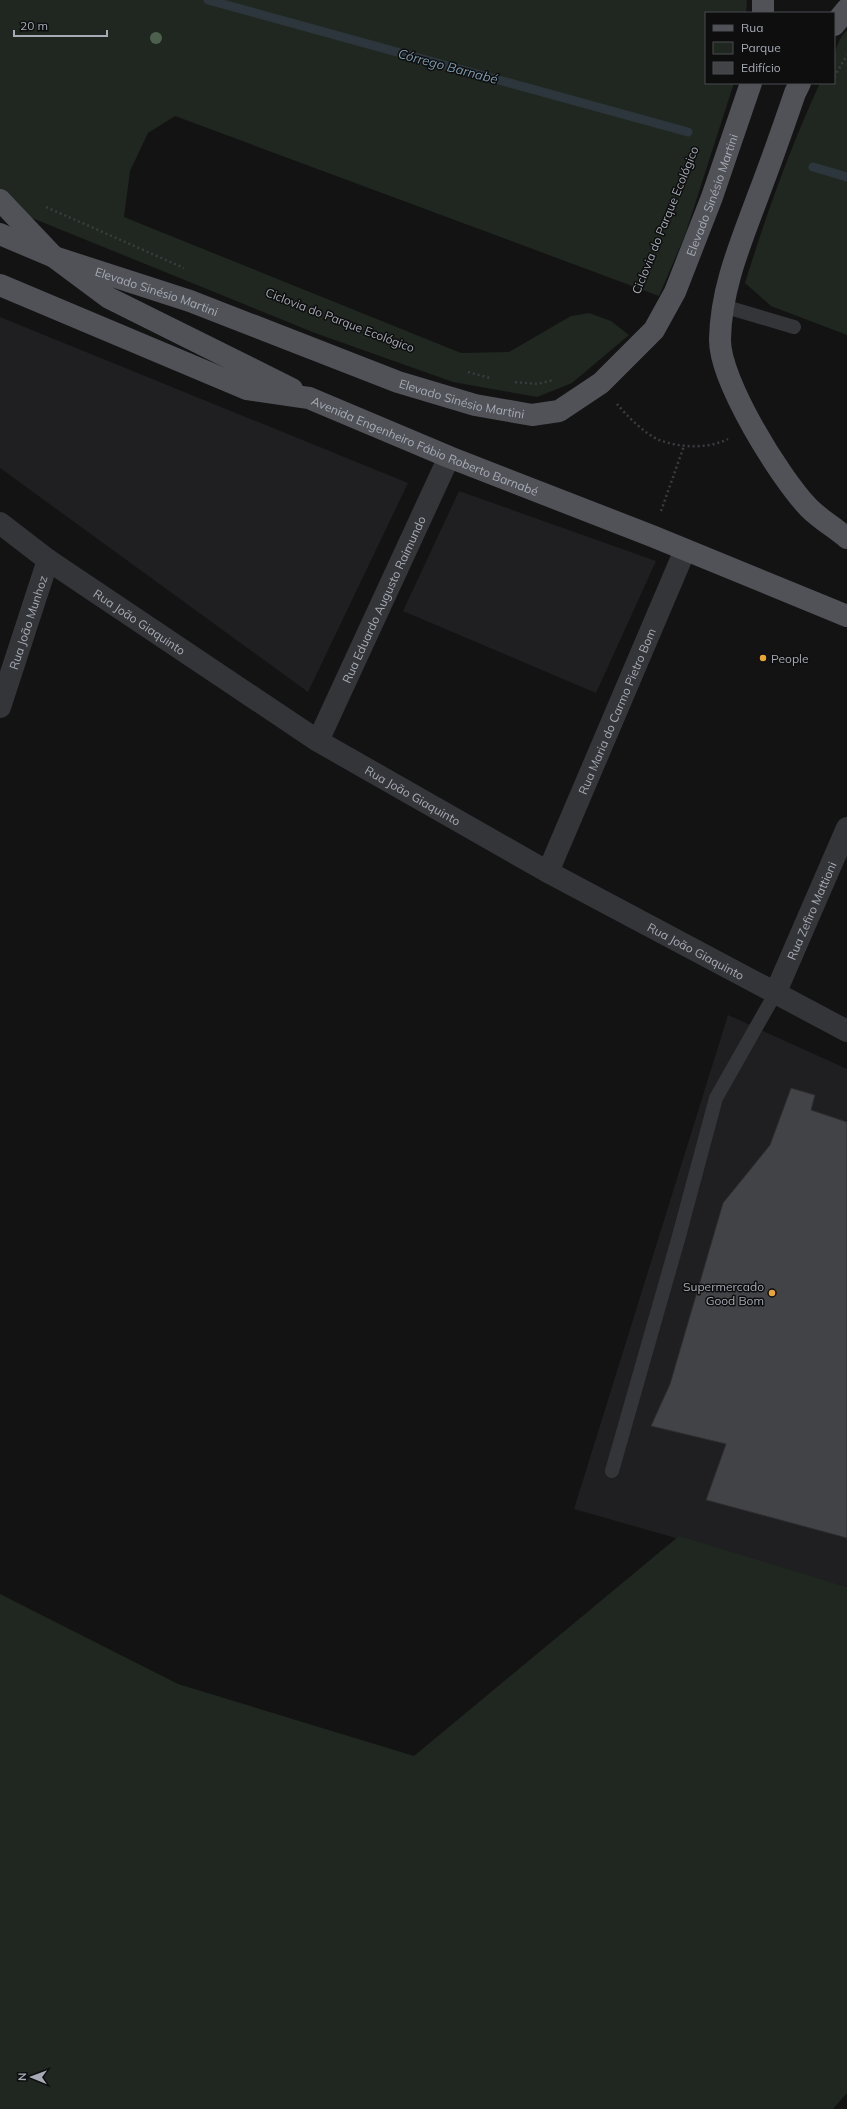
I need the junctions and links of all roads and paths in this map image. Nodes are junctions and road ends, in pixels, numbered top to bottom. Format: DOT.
graph roads {
  1 [pos="763,0"];
  2 [pos="847,9"];
  3 [pos="763,12"];
  4 [pos="835,24"];
  5 [pos="847,55"];
  6 [pos="835,74"];
  7 [pos="751,84"];
  8 [pos="800,84"];
  9 [pos="0,200"];
  10 [pos="42,206"];
  11 [pos="0,234"];
  12 [pos="54,257"];
  13 [pos="185,268"];
  14 [pos="0,285"];
  15 [pos="723,306"];
  16 [pos="794,327"];
  17 [pos="467,372"];
  18 [pos="497,380"];
  19 [pos="557,380"];
  20 [pos="511,382"];
  21 [pos="601,383"];
  22 [pos="309,398"];
  23 [pos="753,427"];
  24 [pos="684,446"];
  25 [pos="449,457"];
  26 [pos="0,523"];
  27 [pos="652,536"];
  28 [pos="847,538"];
  29 [pos="685,550"];
  30 [pos="48,560"];
  31 [pos="847,616"];
  32 [pos="0,707"];
  33 [pos="318,741"];
  34 [pos="847,828"];
  35 [pos="548,872"];
  36 [pos="775,994"];
  37 [pos="847,1031"];
  38 [pos="612,1471"];
  1 -- 3 [label="main road"];
  2 -- 4 [label="main road"];
  5 -- 6 [label="path"];
  7 -- 21 [label="main road, Elevado Sinésio Martini"];
  8 -- 15 [label="main road"];
  9 -- 12 [label="main road"];
  10 -- 13 [label="path"];
  11 -- 12 [label="main road, Elevado Sinésio Martini"];
  12 -- 21 [label="main road, Elevado Sinésio Martini"];
  12 -- 22 [label="main road"];
  14 -- 22 [label="main road, Avenida Engenheiro Fábio Roberto Barnabé"];
  15 -- 16 [label="lane"];
  15 -- 23 [label="main road"];
  17 -- 18 [label="path"];
  19 -- 20 [label="path"];
  21 -- 24 [label="path"];
  22 -- 25 [label="main road, Avenida Engenheiro Fábio Roberto Barnabé"];
  23 -- 24 [label="path"];
  23 -- 28 [label="main road"];
  24 -- 27 [label="path"];
  25 -- 27 [label="main road, Avenida Engenheiro Fábio Roberto Barnabé"];
  25 -- 33 [label="street, Rua Eduardo Augusto Raimundo"];
  26 -- 30 [label="street, Rua João Giaquinto"];
  27 -- 29 [label="main road, Avenida Engenheiro Fábio Roberto Barnabé"];
  29 -- 31 [label="main road, Avenida Engenheiro Fábio Roberto Barnabé"];
  29 -- 35 [label="street, Rua Maria do Carmo Pietro Bom"];
  30 -- 32 [label="street, Rua João Munhoz"];
  30 -- 33 [label="street, Rua João Giaquinto"];
  33 -- 35 [label="street, Rua João Giaquinto"];
  34 -- 36 [label="street, Rua Zefiro Mattioni"];
  35 -- 36 [label="street, Rua João Giaquinto"];
  36 -- 37 [label="street, Rua João Giaquinto"];
  36 -- 38 [label="lane"];
}
